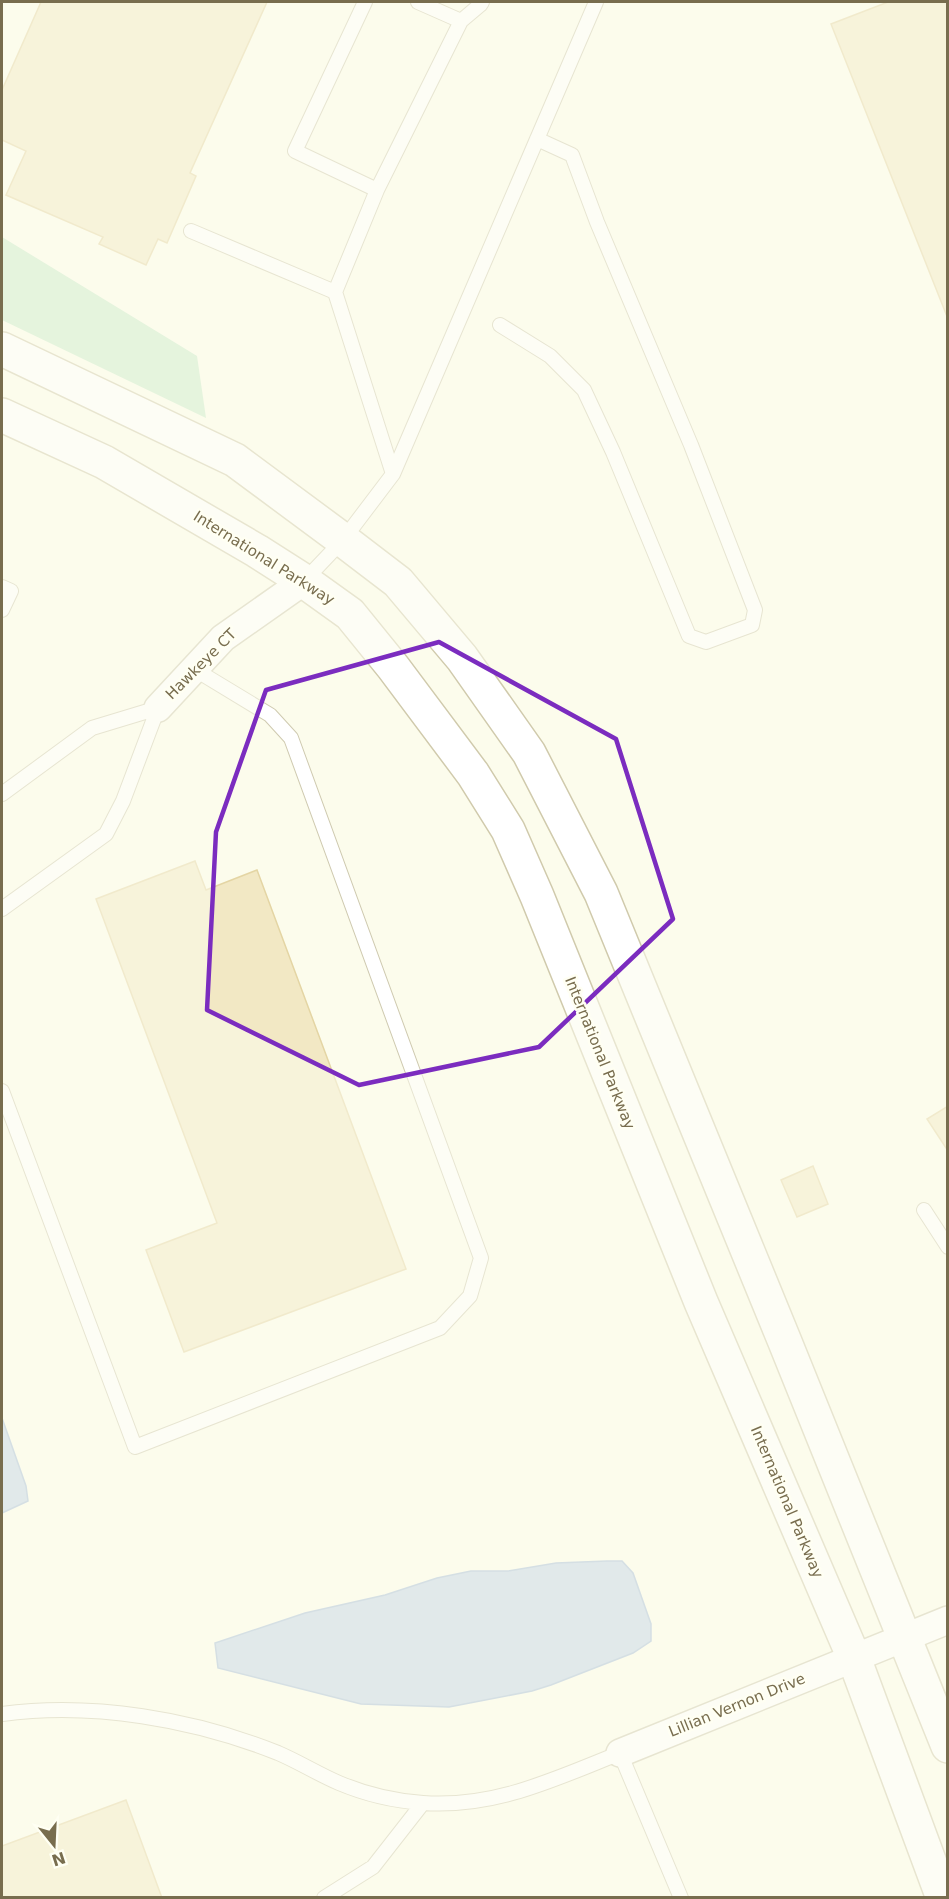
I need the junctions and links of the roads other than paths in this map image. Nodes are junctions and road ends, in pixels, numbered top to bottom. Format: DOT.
graph roads {
  1 [pos="365,2"];
  2 [pos="418,2"];
  3 [pos="482,2"];
  4 [pos="596,2"];
  5 [pos="461,21"];
  6 [pos="537,139"];
  7 [pos="377,190"];
  8 [pos="191,231"];
  9 [pos="335,292"];
  10 [pos="500,325"];
  11 [pos="2,349"];
  12 [pos="2,415"];
  13 [pos="393,474"];
  14 [pos="343,540"];
  15 [pos="304,580"];
  16 [pos="2,587"];
  17 [pos="2,610"];
  18 [pos="194,669"];
  19 [pos="158,708"];
  20 [pos="2,794"];
  21 [pos="2,909"];
  22 [pos="2,1091"];
  23 [pos="924,1210"];
  24 [pos="948,1247"];
  25 [pos="948,1620"];
  26 [pos="903,1638"];
  27 [pos="854,1658"];
  28 [pos="2,1714"];
  29 [pos="948,1746"];
  30 [pos="620,1753"];
  31 [pos="423,1803"];
  32 [pos="324,1898"];
  33 [pos="681,1898"];
  34 [pos="943,1898"];
  1 -- 7 [label="lane"];
  2 -- 5 [label="lane"];
  3 -- 5 [label="lane"];
  4 -- 6 [label="lane"];
  5 -- 7 [label="lane"];
  6 -- 10 [label="lane"];
  6 -- 13 [label="lane"];
  7 -- 9 [label="lane"];
  8 -- 9 [label="lane"];
  9 -- 13 [label="lane"];
  11 -- 14 [label="main road"];
  12 -- 15 [label="main road, International Parkway"];
  13 -- 14 [label="lane"];
  14 -- 15 [label="lane"];
  14 -- 26 [label="main road"];
  15 -- 18 [label="street, Hawkeye CT"];
  15 -- 27 [label="main road, International Parkway"];
  16 -- 17 [label="lane"];
  18 -- 19 [label="street, Hawkeye CT"];
  18 -- 22 [label="lane"];
  19 -- 20 [label="lane"];
  19 -- 21 [label="lane"];
  23 -- 24 [label="lane"];
  25 -- 26 [label="street, Lillian Vernon Drive"];
  26 -- 27 [label="street, Lillian Vernon Drive"];
  26 -- 29 [label="main road"];
  27 -- 30 [label="street, Lillian Vernon Drive"];
  27 -- 34 [label="main road, International Parkway"];
  28 -- 31 [label="lane"];
  30 -- 31 [label="lane"];
  30 -- 33 [label="lane"];
  31 -- 32 [label="lane"];
}
